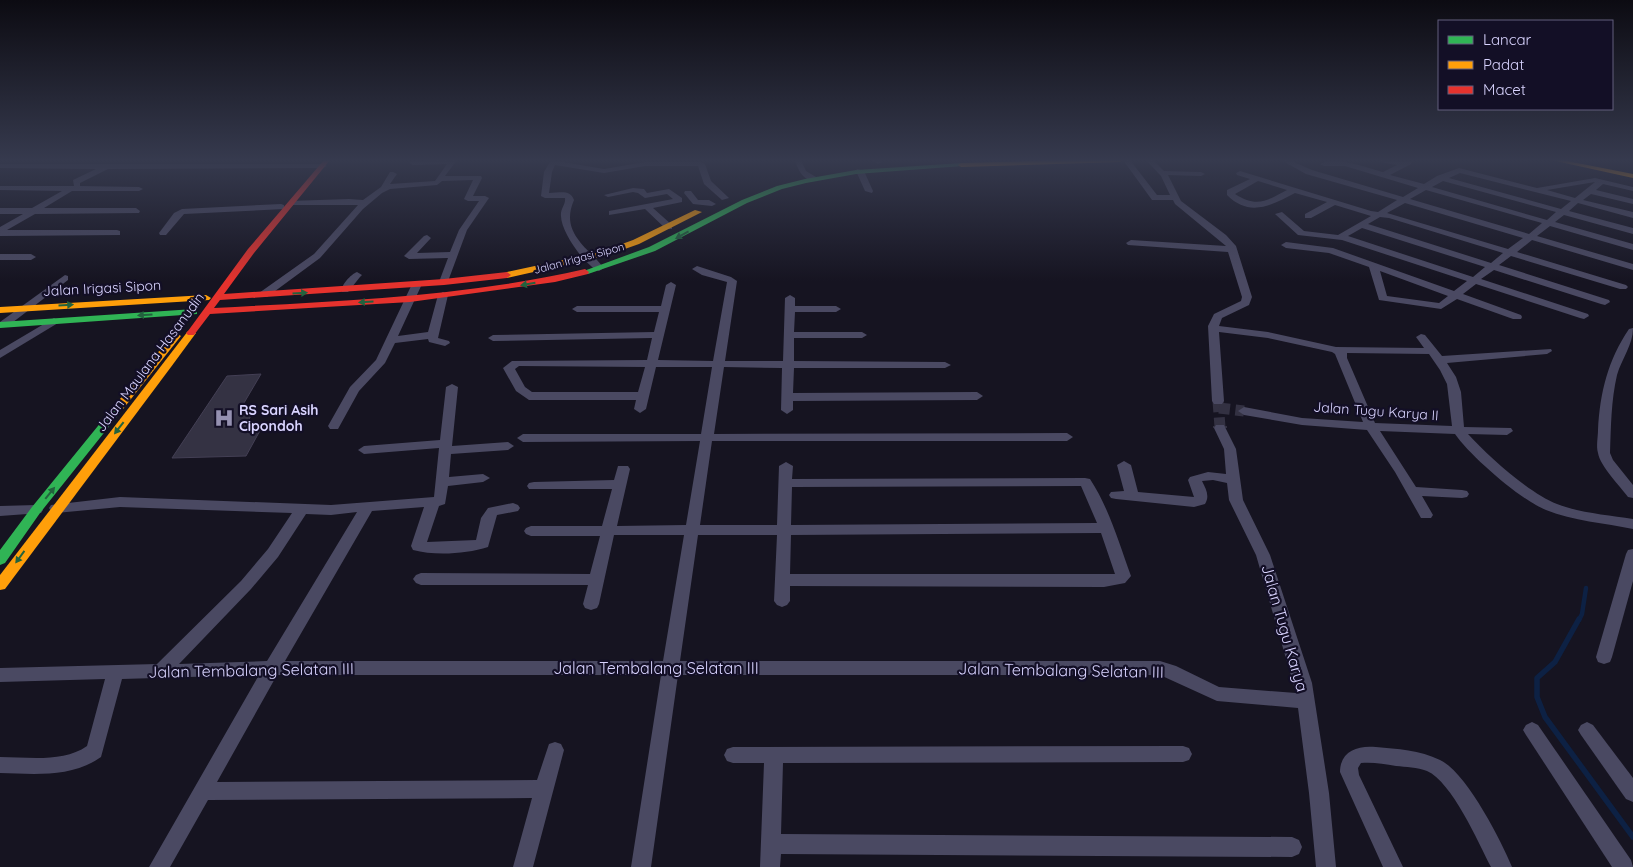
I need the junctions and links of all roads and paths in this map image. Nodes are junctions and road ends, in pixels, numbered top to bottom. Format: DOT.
graph roads {
  1 [pos="51,200"];
  2 [pos="293,200"];
  3 [pos="369,200"];
  4 [pos="484,200"];
  5 [pos="570,200"];
  6 [pos="676,200"];
  7 [pos="695,200"];
  8 [pos="720,200"];
  9 [pos="747,200"];
  10 [pos="1177,200"];
  11 [pos="1242,200"];
  12 [pos="1275,200"];
  13 [pos="1329,200"];
  14 [pos="1403,200"];
  15 [pos="1405,200"];
  16 [pos="1471,200"];
  17 [pos="1521,200"];
  18 [pos="1577,200"];
  19 [pos="1579,200"];
  20 [pos="1334,202"];
  21 [pos="366,203"];
  22 [pos="291,204"];
  23 [pos="712,204"];
  24 [pos="646,206"];
  25 [pos="0,211"];
  26 [pos="33,211"];
  27 [pos="136,211"];
  28 [pos="1563,212"];
  29 [pos="612,213"];
  30 [pos="1279,214"];
  31 [pos="1379,214"];
  32 [pos="1633,215"];
  33 [pos="1308,216"];
  34 [pos="1548,223"];
  35 [pos="1362,224"];
  36 [pos="669,228"];
  37 [pos="1633,231"];
  38 [pos="0,232"];
  39 [pos="117,233"];
  40 [pos="163,233"];
  41 [pos="1342,237"];
  42 [pos="1530,237"];
  43 [pos="427,238"];
  44 [pos="1131,243"];
  45 [pos="1286,245"];
  46 [pos="1633,247"];
  47 [pos="1232,249"];
  48 [pos="1510,252"];
  49 [pos="455,255"];
  50 [pos="0,257"];
  51 [pos="31,257"];
  52 [pos="594,262"];
  53 [pos="1493,266"];
  54 [pos="1633,266"];
  55 [pos="1374,267"];
  56 [pos="697,269"];
  57 [pos="357,275"];
  58 [pos="64,278"];
  59 [pos="1474,280"];
  60 [pos="444,282"];
  61 [pos="417,285"];
  62 [pos="671,285"];
  63 [pos="1623,287"];
  64 [pos="345,290"];
  65 [pos="443,295"];
  66 [pos="1454,295"];
  67 [pos="258,296"];
  68 [pos="410,298"];
  69 [pos="1605,302"];
  70 [pos="209,305"];
  71 [pos="23,309"];
  72 [pos="577,309"];
  73 [pos="665,309"];
  74 [pos="836,309"];
  75 [pos="0,310"];
  76 [pos="1584,316"];
  77 [pos="1517,317"];
  78 [pos="54,321"];
  79 [pos="3,324"];
  80 [pos="1213,328"];
  81 [pos="1633,331"];
  82 [pos="433,335"];
  83 [pos="658,335"];
  84 [pos="789,335"];
  85 [pos="862,335"];
  86 [pos="1421,337"];
  87 [pos="493,338"];
  88 [pos="390,340"];
  89 [pos="445,342"];
  90 [pos="1336,350"];
  91 [pos="1547,351"];
  92 [pos="0,355"];
  93 [pos="1436,356"];
  94 [pos="650,365"];
  95 [pos="718,365"];
  96 [pos="788,365"];
  97 [pos="945,365"];
  98 [pos="452,388"];
  99 [pos="643,396"];
  100 [pos="977,396"];
  101 [pos="143,398"];
  102 [pos="788,398"];
  103 [pos="124,399"];
  104 [pos="1218,401"];
  105 [pos="640,409"];
  106 [pos="787,410"];
  107 [pos="1244,411"];
  108 [pos="334,426"];
  109 [pos="1371,427"];
  110 [pos="1220,428"];
  111 [pos="1460,431"];
  112 [pos="1507,431"];
  113 [pos="708,437"];
  114 [pos="1067,437"];
  115 [pos="523,438"];
  116 [pos="508,446"];
  117 [pos="446,447"];
  118 [pos="364,450"];
  119 [pos="1124,465"];
  120 [pos="786,466"];
  121 [pos="623,468"];
  122 [pos="483,478"];
  123 [pos="1233,480"];
  124 [pos="442,482"];
  125 [pos="786,483"];
  126 [pos="619,484"];
  127 [pos="534,486"];
  128 [pos="1412,491"];
  129 [pos="1462,494"];
  130 [pos="1633,494"];
  131 [pos="1116,495"];
  132 [pos="1132,496"];
  133 [pos="433,502"];
  134 [pos="59,508"];
  135 [pos="367,508"];
  136 [pos="513,508"];
  137 [pos="36,510"];
  138 [pos="301,510"];
  139 [pos="0,511"];
  140 [pos="1426,515"];
  141 [pos="1633,524"];
  142 [pos="784,529"];
  143 [pos="1107,529"];
  144 [pos="693,530"];
  145 [pos="532,531"];
  146 [pos="608,531"];
  147 [pos="1633,554"];
  148 [pos="0,560"];
  149 [pos="421,578"];
  150 [pos="597,580"];
  151 [pos="782,580"];
  152 [pos="0,586"];
  153 [pos="782,601"];
  154 [pos="591,604"];
  155 [pos="1604,657"];
  156 [pos="272,668"];
  157 [pos="670,668"];
  158 [pos="161,671"];
  159 [pos="116,672"];
  160 [pos="0,675"];
  161 [pos="1306,701"];
  162 [pos="1532,730"];
  163 [pos="1587,730"];
  164 [pos="555,750"];
  165 [pos="1183,754"];
  166 [pos="774,755"];
  167 [pos="733,756"];
  168 [pos="0,766"];
  169 [pos="544,789"];
  170 [pos="202,791"];
  171 [pos="1633,793"];
  172 [pos="771,844"];
  173 [pos="1292,847"];
  174 [pos="159,867"];
  175 [pos="523,867"];
  176 [pos="641,867"];
  177 [pos="770,867"];
  178 [pos="1326,867"];
  179 [pos="1393,867"];
  180 [pos="1502,867"];
  181 [pos="1624,867"];
  1 -- 26 [label="street"];
  2 -- 22 [label="street, Jalan Maulana Hasanudin"];
  3 -- 21 [label="street"];
  4 -- 49 [label="street"];
  5 -- 52 [label="street"];
  6 -- 24 [label="street"];
  7 -- 23 [label="street"];
  8 -- 23 [label="street, Jalan Irigasi Sipon"];
  9 -- 52 [label="street, Jalan Irigasi Sipon, one-way"];
  10 -- 47 [label="street"];
  11 -- 12 [label="street"];
  13 -- 20 [label="street"];
  14 -- 31 [label="street"];
  15 -- 42 [label="street"];
  16 -- 34 [label="street"];
  17 -- 28 [label="street"];
  18 -- 28 [label="street"];
  19 -- 32 [label="street"];
  20 -- 31 [label="street"];
  20 -- 33 [label="street"];
  21 -- 22 [label="street"];
  21 -- 67 [label="street"];
  22 -- 40 [label="street"];
  22 -- 70 [label="street, Jalan Maulana Hasanudin"];
  23 -- 36 [label="street, Jalan Irigasi Sipon"];
  24 -- 29 [label="street"];
  24 -- 36 [label="street"];
  25 -- 26 [label="street"];
  26 -- 27 [label="street"];
  26 -- 38 [label="street"];
  28 -- 34 [label="street"];
  28 -- 37 [label="street"];
  30 -- 41 [label="street"];
  31 -- 35 [label="street"];
  31 -- 48 [label="street"];
  34 -- 42 [label="street"];
  34 -- 46 [label="street"];
  35 -- 41 [label="street"];
  35 -- 53 [label="street"];
  36 -- 52 [label="street, Jalan Irigasi Sipon"];
  38 -- 39 [label="street"];
  41 -- 59 [label="street"];
  42 -- 48 [label="street"];
  42 -- 54 [label="street"];
  43 -- 49 [label="street"];
  44 -- 47 [label="street"];
  45 -- 55 [label="street"];
  47 -- 80 [label="street"];
  48 -- 53 [label="street"];
  48 -- 63 [label="street"];
  49 -- 60 [label="street"];
  50 -- 51 [label="street"];
  52 -- 60 [label="street, Jalan Irigasi Sipon"];
  52 -- 65 [label="street, Jalan Irigasi Sipon, one-way"];
  53 -- 59 [label="street"];
  53 -- 69 [label="street"];
  55 -- 66 [label="street"];
  55 -- 66 [label="street"];
  56 -- 95 [label="street"];
  57 -- 64 [label="street"];
  58 -- 71 [label="street"];
  59 -- 66 [label="street"];
  59 -- 76 [label="street"];
  60 -- 61 [label="street, Jalan Irigasi Sipon"];
  61 -- 64 [label="street, Jalan Irigasi Sipon"];
  61 -- 68 [label="street"];
  62 -- 73 [label="street"];
  67 -- 64 [label="street, Jalan Irigasi Sipon, one-way"];
  65 -- 68 [label="street, Jalan Irigasi Sipon"];
  65 -- 82 [label="street"];
  66 -- 77 [label="street"];
  67 -- 70 [label="street, Jalan Irigasi Sipon"];
  68 -- 70 [label="street, Jalan Irigasi Sipon, one-way"];
  68 -- 88 [label="street"];
  71 -- 70 [label="street, Jalan Irigasi Sipon, one-way"];
  70 -- 78 [label="street, Jalan Irigasi Sipon, one-way"];
  70 -- 101 [label="street, Jalan Maulana Hasanudin"];
  70 -- 103 [label="street, Jalan Maulana Hasanudin"];
  71 -- 75 [label="street, Jalan Irigasi Sipon"];
  71 -- 79 [label="street"];
  72 -- 73 [label="street"];
  73 -- 83 [label="street"];
  74 -- 84 [label="street"];
  78 -- 79 [label="street, Jalan Irigasi Sipon"];
  78 -- 92 [label="street"];
  80 -- 90 [label="street"];
  80 -- 104 [label="street"];
  81 -- 130 [label="street"];
  82 -- 88 [label="street"];
  82 -- 89 [label="street"];
  83 -- 87 [label="street"];
  83 -- 94 [label="street"];
  84 -- 85 [label="street"];
  84 -- 96 [label="street"];
  86 -- 93 [label="street"];
  88 -- 108 [label="street"];
  90 -- 93 [label="street"];
  90 -- 109 [label="street"];
  91 -- 93 [label="street"];
  93 -- 111 [label="street"];
  94 -- 95 [label="street"];
  94 -- 99 [label="street"];
  94 -- 99 [label="street"];
  95 -- 96 [label="street"];
  95 -- 113 [label="street"];
  96 -- 97 [label="street"];
  96 -- 102 [label="street"];
  98 -- 117 [label="street"];
  99 -- 105 [label="street"];
  100 -- 102 [label="street"];
  101 -- 103 [label="street"];
  101 -- 134 [label="street, Jalan Maulana Hasanudin, one-way"];
  102 -- 106 [label="street"];
  137 -- 103 [label="street, Jalan Maulana Hasanudin, one-way"];
  107 -- 109 [label="street, Jalan Tugu Karya II"];
  109 -- 111 [label="street, Jalan Tugu Karya II"];
  109 -- 128 [label="street"];
  110 -- 123 [label="street, Jalan Tugu Karya"];
  111 -- 112 [label="street, Jalan Tugu Karya II"];
  111 -- 141 [label="street"];
  113 -- 114 [label="street"];
  113 -- 115 [label="street"];
  113 -- 144 [label="street"];
  116 -- 117 [label="street"];
  117 -- 118 [label="street"];
  117 -- 124 [label="street"];
  119 -- 132 [label="street"];
  120 -- 125 [label="street"];
  121 -- 126 [label="street"];
  122 -- 124 [label="street"];
  123 -- 132 [label="street"];
  123 -- 161 [label="street, Jalan Tugu Karya"];
  124 -- 133 [label="street"];
  125 -- 142 [label="street"];
  125 -- 143 [label="street"];
  126 -- 127 [label="street"];
  126 -- 146 [label="street"];
  128 -- 129 [label="street"];
  128 -- 140 [label="street"];
  131 -- 132 [label="street"];
  133 -- 135 [label="street"];
  133 -- 136 [label="street"];
  134 -- 137 [label="street"];
  134 -- 138 [label="street"];
  134 -- 152 [label="street, Jalan Maulana Hasanudin, one-way"];
  135 -- 138 [label="street"];
  135 -- 156 [label="street"];
  137 -- 139 [label="street"];
  137 -- 148 [label="street, Jalan Maulana Hasanudin"];
  138 -- 158 [label="street"];
  142 -- 143 [label="street"];
  142 -- 144 [label="street"];
  142 -- 151 [label="street"];
  143 -- 151 [label="street"];
  144 -- 146 [label="street"];
  144 -- 157 [label="street"];
  145 -- 146 [label="street"];
  146 -- 150 [label="street"];
  147 -- 155 [label="street"];
  149 -- 150 [label="street"];
  150 -- 154 [label="street"];
  151 -- 153 [label="street"];
  156 -- 157 [label="street, Jalan Tembalang Selatan III"];
  156 -- 158 [label="street, Jalan Tembalang Selatan III"];
  156 -- 170 [label="street"];
  157 -- 161 [label="street, Jalan Tembalang Selatan III"];
  157 -- 176 [label="street"];
  158 -- 159 [label="street, Jalan Tembalang Selatan III"];
  159 -- 160 [label="street, Jalan Tembalang Selatan III"];
  159 -- 168 [label="street"];
  161 -- 178 [label="street, Jalan Tugu Karya"];
  162 -- 181 [label="street"];
  163 -- 171 [label="street"];
  164 -- 169 [label="street"];
  165 -- 166 [label="street"];
  166 -- 167 [label="street"];
  166 -- 172 [label="street"];
  169 -- 170 [label="street"];
  169 -- 175 [label="street"];
  170 -- 174 [label="street"];
  172 -- 173 [label="street"];
  172 -- 177 [label="street"];
  179 -- 180 [label="street"];
}
